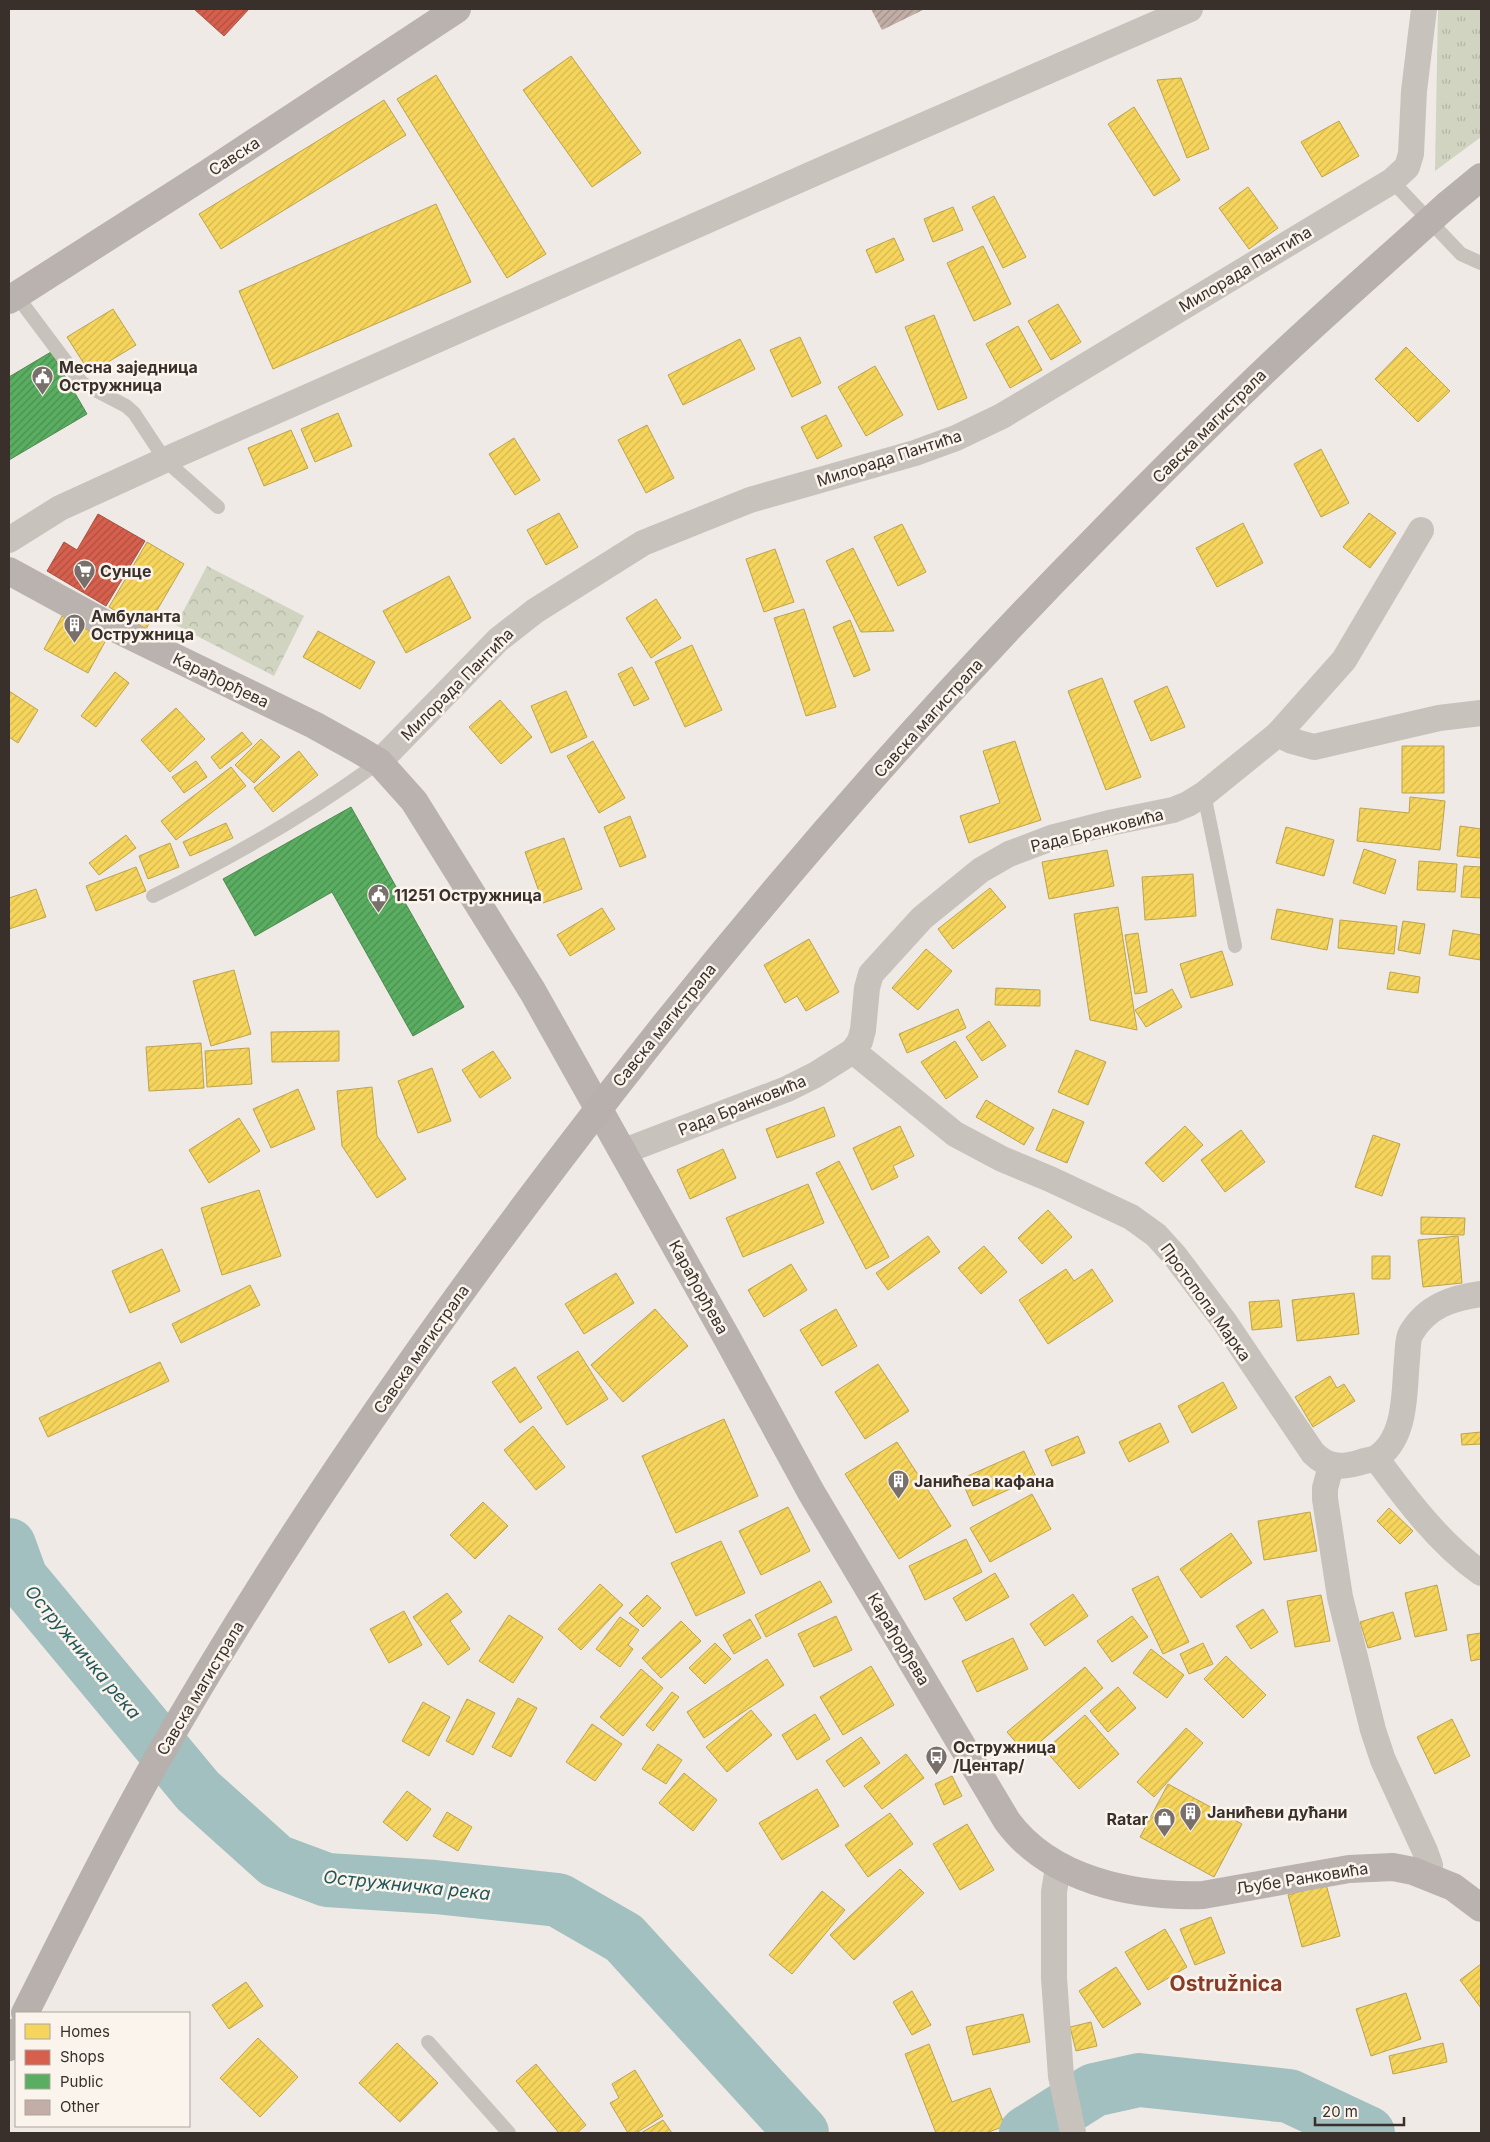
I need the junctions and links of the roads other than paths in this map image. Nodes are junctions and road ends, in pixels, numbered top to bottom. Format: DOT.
graph roads {
  1 [pos="457,9"];
  2 [pos="1190,9"];
  3 [pos="1424,9"];
  4 [pos="1481,177"];
  5 [pos="1392,182"];
  6 [pos="1481,263"];
  7 [pos="13,297"];
  8 [pos="165,460"];
  9 [pos="218,507"];
  10 [pos="1421,530"];
  11 [pos="9,540"];
  12 [pos="9,571"];
  13 [pos="1481,713"];
  14 [pos="1278,734"];
  15 [pos="378,762"];
  16 [pos="1204,794"];
  17 [pos="153,896"];
  18 [pos="1235,946"];
  19 [pos="853,1051"];
  20 [pos="622,1152"];
  21 [pos="1481,1294"];
  22 [pos="1376,1458"];
  23 [pos="1331,1466"];
  24 [pos="1481,1573"];
  25 [pos="1058,1867"];
  26 [pos="1427,1876"];
  27 [pos="1481,1908"];
  28 [pos="26,2012"];
  29 [pos="15,2034"];
  30 [pos="428,2042"];
  31 [pos="9,2047"];
  32 [pos="509,2133"];
  33 [pos="1073,2133"];
  1 -- 7 [label="street, Савска"];
  2 -- 8 [label="street"];
  3 -- 5 [label="street, Милорада Пантића"];
  4 -- 28 [label="main road, Савска магистрала, bridge"];
  5 -- 6 [label="lane"];
  5 -- 15 [label="street, Милорада Пантића"];
  7 -- 8 [label="lane"];
  8 -- 9 [label="lane"];
  8 -- 11 [label="street"];
  10 -- 14 [label="street, Рада Бранковића"];
  12 -- 15 [label="street, Карађорђева"];
  13 -- 14 [label="street"];
  14 -- 16 [label="street, Рада Бранковића"];
  15 -- 17 [label="lane"];
  15 -- 20 [label="street, Карађорђева"];
  16 -- 18 [label="lane"];
  16 -- 19 [label="street, Рада Бранковића"];
  19 -- 20 [label="street, Рада Бранковића"];
  19 -- 23 [label="street, Протопопа Марка"];
  20 -- 25 [label="street, Карађорђева"];
  21 -- 22 [label="street"];
  22 -- 23 [label="street"];
  22 -- 24 [label="street"];
  23 -- 26 [label="street"];
  25 -- 26 [label="street, Љубе Ранковића"];
  25 -- 33 [label="street"];
  26 -- 27 [label="street, Љубе Ранковића"];
  29 -- 31 [label="main road"];
  30 -- 32 [label="lane"];
}
